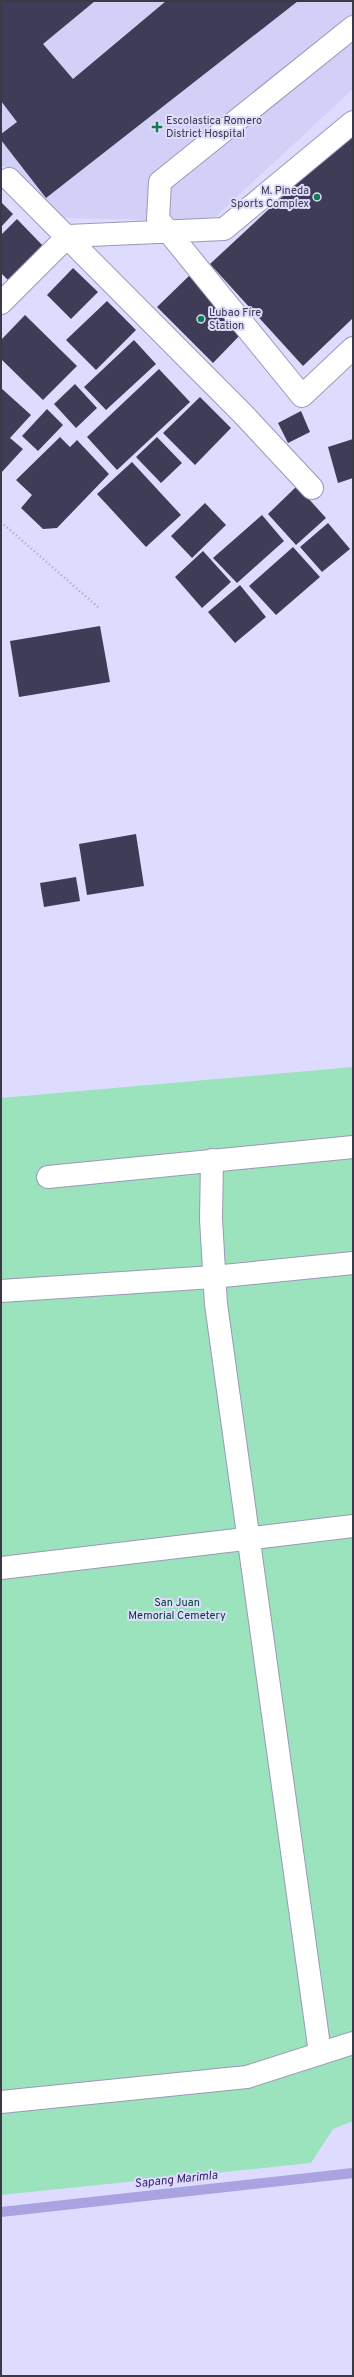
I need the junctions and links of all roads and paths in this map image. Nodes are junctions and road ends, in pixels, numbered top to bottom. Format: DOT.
graph roads {
  1 [pos="353,27"];
  2 [pos="353,122"];
  3 [pos="9,179"];
  4 [pos="168,232"];
  5 [pos="68,236"];
  6 [pos="1,303"];
  7 [pos="353,348"];
  8 [pos="312,488"];
  9 [pos="1,522"];
  10 [pos="99,608"];
  11 [pos="353,1147"];
  12 [pos="212,1160"];
  13 [pos="48,1177"];
  14 [pos="353,1263"];
  15 [pos="213,1277"];
  16 [pos="1,1292"];
  17 [pos="353,1526"];
  18 [pos="249,1538"];
  19 [pos="1,1568"];
  20 [pos="353,2043"];
  21 [pos="320,2053"];
  22 [pos="1,2102"];
  1 -- 4 [label="street"];
  2 -- 4 [label="street"];
  3 -- 5 [label="street"];
  4 -- 5 [label="street"];
  4 -- 7 [label="street"];
  5 -- 6 [label="street"];
  5 -- 8 [label="street"];
  9 -- 10 [label="path"];
  11 -- 12 [label="street"];
  12 -- 13 [label="street"];
  12 -- 15 [label="street"];
  14 -- 15 [label="street"];
  15 -- 16 [label="street"];
  15 -- 18 [label="street"];
  17 -- 18 [label="street"];
  18 -- 19 [label="street"];
  18 -- 21 [label="street"];
  20 -- 21 [label="street"];
  21 -- 22 [label="street"];
}
